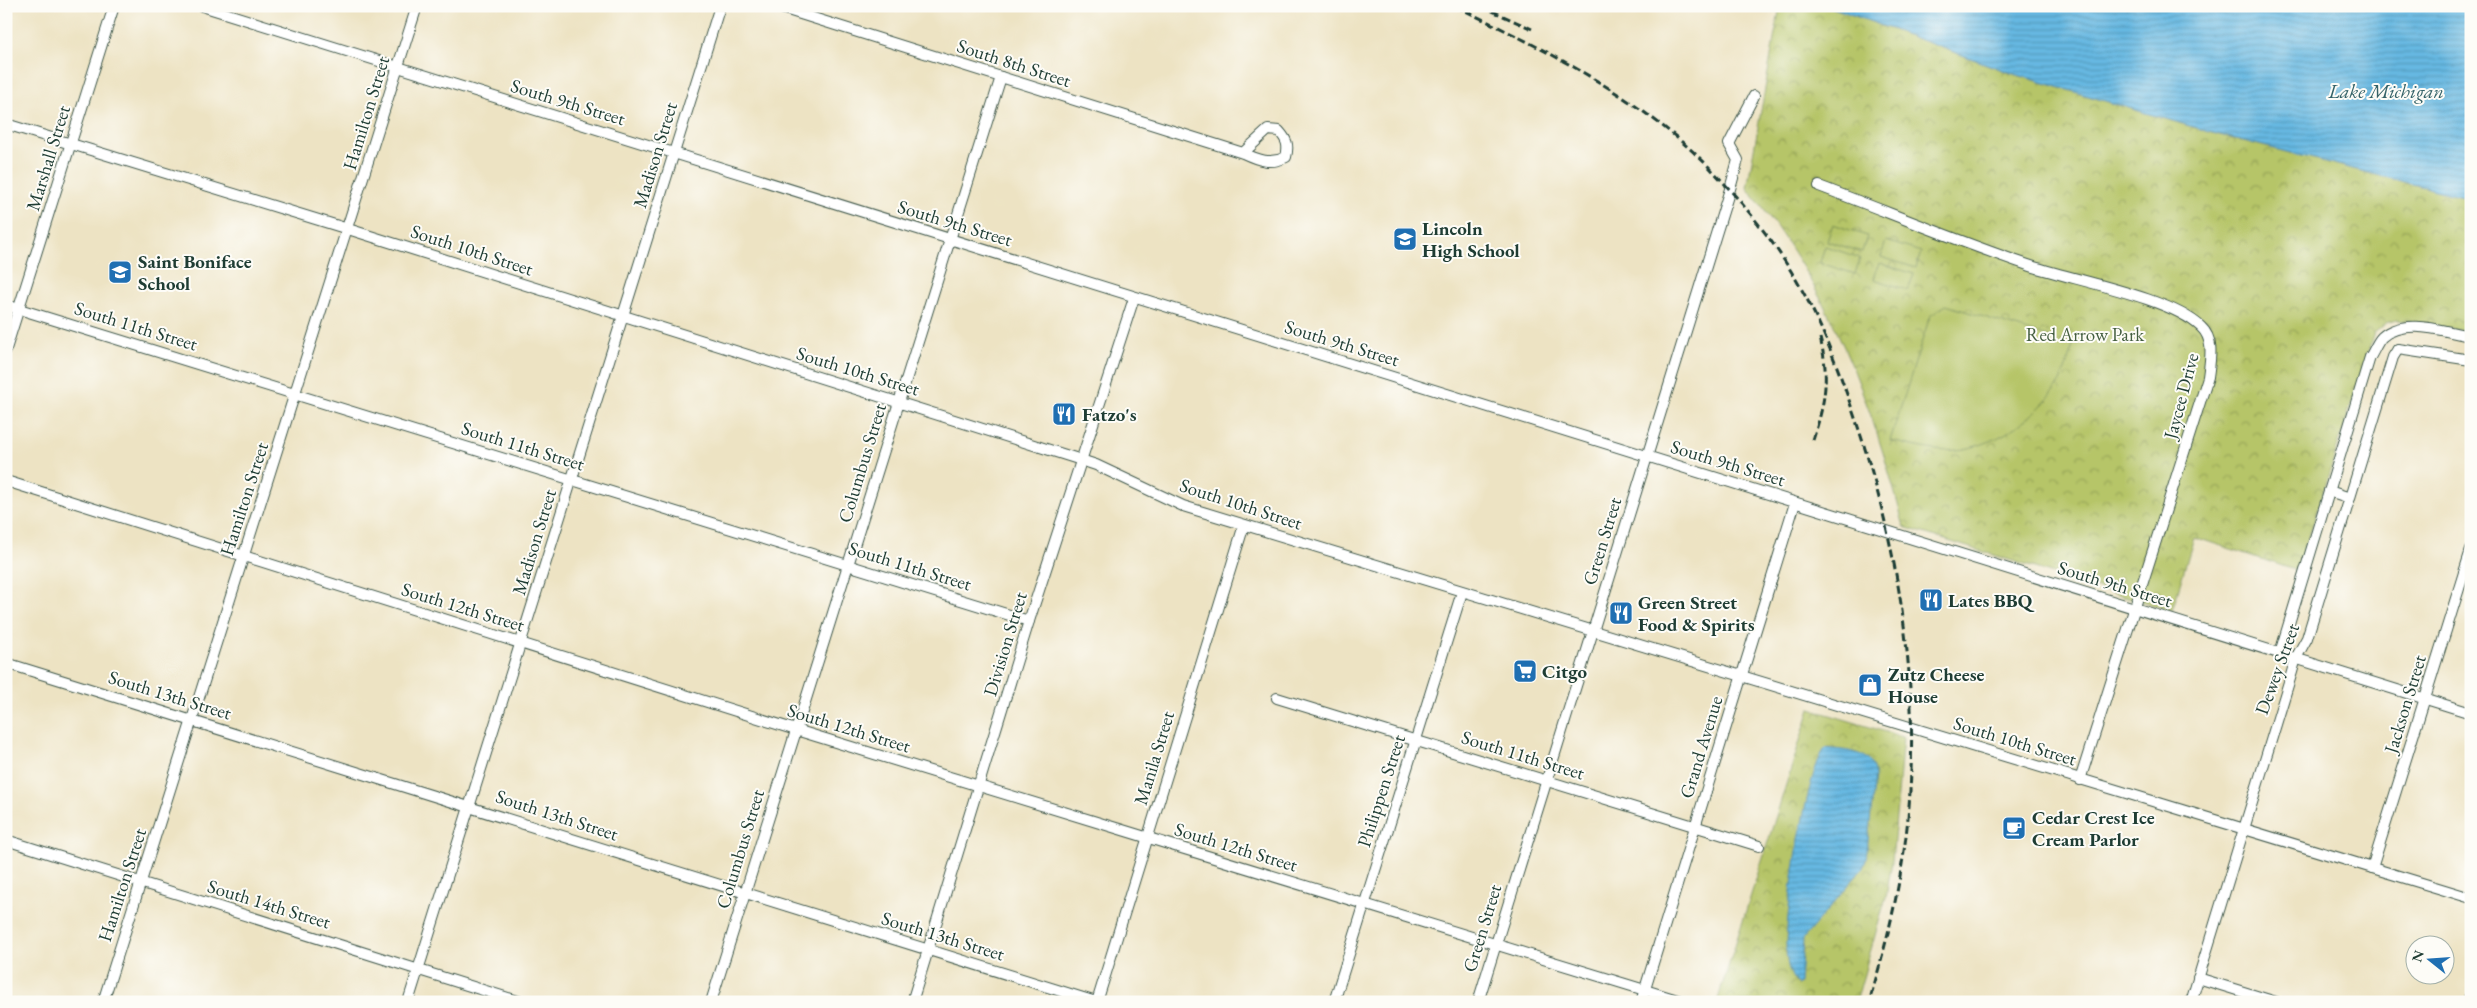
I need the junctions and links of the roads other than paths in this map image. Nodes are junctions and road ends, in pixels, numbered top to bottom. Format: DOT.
graph roads {
  1 [pos="114,6"];
  2 [pos="202,6"];
  3 [pos="417,6"];
  4 [pos="720,6"];
  5 [pos="775,6"];
  6 [pos="398,67"];
  7 [pos="1001,77"];
  8 [pos="1754,96"];
  9 [pos="6,124"];
  10 [pos="70,145"];
  11 [pos="674,153"];
  12 [pos="1243,153"];
  13 [pos="1819,186"];
  14 [pos="348,229"];
  15 [pos="950,240"];
  16 [pos="1134,298"];
  17 [pos="6,306"];
  18 [pos="19,308"];
  19 [pos="623,316"];
  20 [pos="2393,330"];
  21 [pos="2471,336"];
  22 [pos="6,349"];
  23 [pos="2398,349"];
  24 [pos="2471,360"];
  25 [pos="296,394"];
  26 [pos="899,402"];
  27 [pos="1646,456"];
  28 [pos="1082,460"];
  29 [pos="572,480"];
  30 [pos="6,481"];
  31 [pos="2330,491"];
  32 [pos="2350,498"];
  33 [pos="1795,503"];
  34 [pos="1244,525"];
  35 [pos="2471,550"];
  36 [pos="244,557"];
  37 [pos="848,565"];
  38 [pos="1462,592"];
  39 [pos="2134,608"];
  40 [pos="1029,622"];
  41 [pos="1593,632"];
  42 [pos="521,643"];
  43 [pos="2280,653"];
  44 [pos="2296,658"];
  45 [pos="6,662"];
  46 [pos="1741,676"];
  47 [pos="1277,698"];
  48 [pos="2425,699"];
  49 [pos="2471,713"];
  50 [pos="192,721"];
  51 [pos="796,730"];
  52 [pos="1416,741"];
  53 [pos="1547,779"];
  54 [pos="2080,780"];
  55 [pos="979,787"];
  56 [pos="469,806"];
  57 [pos="1694,826"];
  58 [pos="2243,829"];
  59 [pos="1148,838"];
  60 [pos="6,840"];
  61 [pos="1760,846"];
  62 [pos="2372,868"];
  63 [pos="141,883"];
  64 [pos="744,893"];
  65 [pos="2471,898"];
  66 [pos="1364,904"];
  67 [pos="1495,944"];
  68 [pos="928,950"];
  69 [pos="418,969"];
  70 [pos="2198,978"];
  71 [pos="1645,990"];
  72 [pos="2471,994"];
  73 [pos="104,1002"];
  74 [pos="408,1002"];
  75 [pos="521,1002"];
  76 [pos="710,1002"];
  77 [pos="912,1002"];
  78 [pos="1096,1002"];
  79 [pos="1334,1002"];
  80 [pos="1478,1002"];
  81 [pos="1641,1002"];
  82 [pos="1684,1002"];
  83 [pos="2191,1002"];
  84 [pos="2276,1002"];
  85 [pos="2468,1002"];
  1 -- 10 [label="street, Marshall Street"];
  2 -- 6 [label="street, South 9th Street"];
  3 -- 6 [label="street, Hamilton Street"];
  4 -- 11 [label="street, Madison Street"];
  5 -- 7 [label="street, South 8th Street"];
  6 -- 11 [label="street, South 9th Street"];
  6 -- 14 [label="street, Hamilton Street"];
  7 -- 12 [label="street, South 8th Street"];
  7 -- 15 [label="street, Columbus Street"];
  8 -- 27 [label="street, Green Street"];
  9 -- 10 [label="street, South 10th Street"];
  10 -- 14 [label="street, South 10th Street"];
  10 -- 18 [label="street, Marshall Street"];
  11 -- 15 [label="street, South 9th Street"];
  11 -- 19 [label="street, Madison Street"];
  13 -- 39 [label="street, Jaycee Drive"];
  14 -- 19 [label="street, South 10th Street"];
  14 -- 25 [label="street, Hamilton Street"];
  15 -- 16 [label="street, South 9th Street"];
  15 -- 26 [label="street, Columbus Street"];
  16 -- 27 [label="street, South 9th Street"];
  16 -- 28 [label="street, Division Street"];
  17 -- 18 [label="street, South 11th Street"];
  18 -- 22 [label="street, Marshall Street"];
  18 -- 25 [label="street, South 11th Street"];
  19 -- 26 [label="street, South 10th Street"];
  19 -- 29 [label="street, Madison Street"];
  20 -- 21 [label="street"];
  20 -- 23 [label="street"];
  20 -- 31 [label="street, Dewey Street"];
  23 -- 24 [label="street"];
  23 -- 32 [label="street, Dewey Street"];
  25 -- 29 [label="street, South 11th Street"];
  25 -- 36 [label="street, Hamilton Street"];
  26 -- 28 [label="street, South 10th Street"];
  26 -- 37 [label="street, Columbus Street"];
  27 -- 33 [label="street, South 9th Street"];
  27 -- 41 [label="street, Green Street"];
  28 -- 34 [label="street, South 10th Street"];
  28 -- 40 [label="street, Division Street"];
  29 -- 37 [label="street, South 11th Street"];
  29 -- 42 [label="street, Madison Street"];
  30 -- 36 [label="street, South 12th Street"];
  31 -- 32 [label="street"];
  31 -- 43 [label="street, Dewey Street"];
  32 -- 44 [label="street, Dewey Street"];
  33 -- 39 [label="street, South 9th Street"];
  33 -- 46 [label="street, Grand Avenue"];
  34 -- 38 [label="street, South 10th Street"];
  34 -- 59 [label="street, Manila Street"];
  35 -- 48 [label="street, Jackson Street"];
  36 -- 42 [label="street, South 12th Street"];
  36 -- 50 [label="street, Hamilton Street"];
  37 -- 40 [label="street, South 11th Street"];
  37 -- 51 [label="street, Columbus Street"];
  38 -- 41 [label="street, South 10th Street"];
  38 -- 52 [label="street, Philippen Street"];
  39 -- 43 [label="street, South 9th Street"];
  39 -- 54 [label="street, Jaycee Drive"];
  40 -- 55 [label="street, Division Street"];
  41 -- 46 [label="street, South 10th Street"];
  41 -- 53 [label="street, Green Street"];
  42 -- 51 [label="street, South 12th Street"];
  42 -- 56 [label="street, Madison Street"];
  43 -- 44 [label="street, South 9th Street"];
  44 -- 48 [label="street, South 9th Street"];
  44 -- 58 [label="street, Dewey Street"];
  45 -- 50 [label="street, South 13th Street"];
  46 -- 54 [label="street, South 10th Street"];
  46 -- 57 [label="street, Grand Avenue"];
  47 -- 52 [label="street, South 11th Street"];
  48 -- 49 [label="street, South 9th Street"];
  48 -- 62 [label="street, Jackson Street"];
  50 -- 56 [label="street, South 13th Street"];
  50 -- 63 [label="street, Hamilton Street"];
  51 -- 55 [label="street, South 12th Street"];
  51 -- 64 [label="street, Columbus Street"];
  52 -- 53 [label="street, South 11th Street"];
  52 -- 66 [label="street, Philippen Street"];
  53 -- 57 [label="street, South 11th Street"];
  53 -- 67 [label="street, Green Street"];
  54 -- 58 [label="street, South 10th Street"];
  55 -- 59 [label="street, South 12th Street"];
  55 -- 68 [label="street, Division Street"];
  56 -- 64 [label="street, South 13th Street"];
  56 -- 69 [label="street, Madison Street"];
  57 -- 61 [label="street, South 11th Street"];
  57 -- 71 [label="street, Grand Avenue"];
  58 -- 62 [label="street, South 10th Street"];
  58 -- 70 [label="street, Dewey Street"];
  59 -- 66 [label="street, South 12th Street"];
  59 -- 78 [label="street, Manila Street"];
  60 -- 63 [label="street, South 14th Street"];
  62 -- 65 [label="street, South 10th Street"];
  63 -- 69 [label="street, South 14th Street"];
  63 -- 73 [label="street, Hamilton Street"];
  64 -- 68 [label="street, South 13th Street"];
  64 -- 76 [label="street, Columbus Street"];
  66 -- 67 [label="street, South 12th Street"];
  66 -- 79 [label="street, Philippen Street"];
  67 -- 71 [label="street, South 12th Street"];
  67 -- 80 [label="street, Green Street"];
  68 -- 77 [label="street, Division Street"];
  68 -- 78 [label="street, South 13th Street"];
  69 -- 74 [label="street, Madison Street"];
  69 -- 75 [label="street, South 14th Street"];
  70 -- 83 [label="street, Dewey Street"];
  70 -- 84 [label="street"];
  71 -- 81 [label="street, Grand Avenue"];
  71 -- 82 [label="street, South 12th Street"];
  72 -- 85 [label="street"];
}
